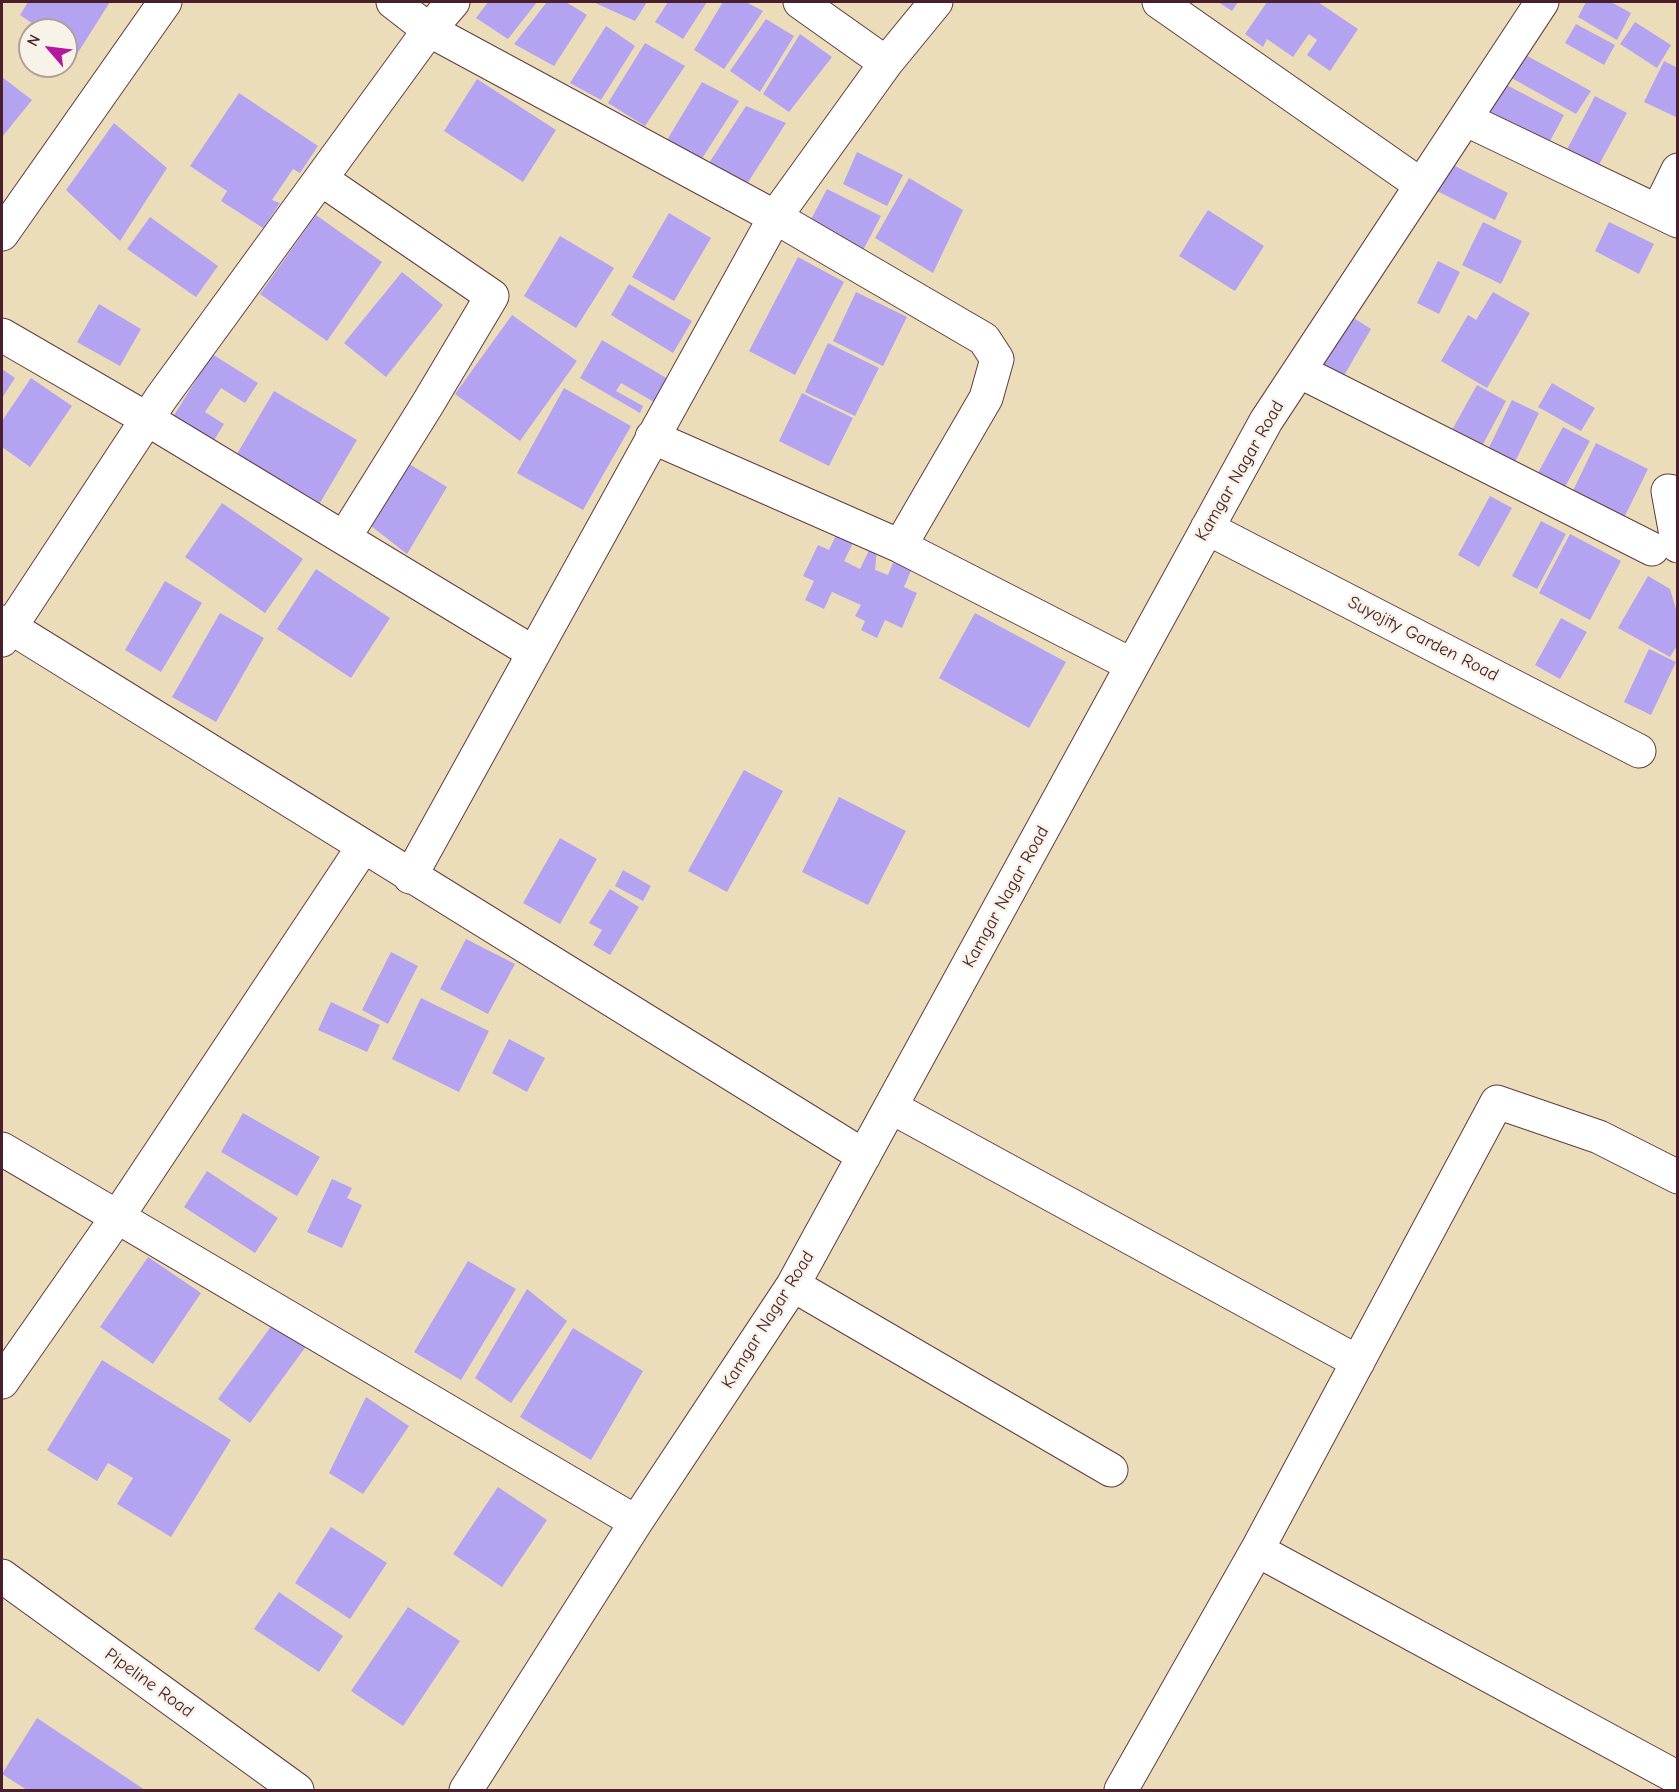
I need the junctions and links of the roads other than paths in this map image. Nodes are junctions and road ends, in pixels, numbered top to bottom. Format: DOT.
graph roads {
  1 [pos="165,2"];
  2 [pos="393,2"];
  3 [pos="453,2"];
  4 [pos="800,2"];
  5 [pos="936,2"];
  6 [pos="1159,2"];
  7 [pos="1542,2"];
  8 [pos="429,30"];
  9 [pos="886,63"];
  10 [pos="1465,119"];
  11 [pos="1677,170"];
  12 [pos="321,179"];
  13 [pos="1421,185"];
  14 [pos="1668,216"];
  15 [pos="775,217"];
  16 [pos="2,234"];
  17 [pos="2,335"];
  18 [pos="1299,371"];
  19 [pos="147,419"];
  20 [pos="652,437"];
  21 [pos="1677,493"];
  22 [pos="1207,528"];
  23 [pos="344,538"];
  24 [pos="900,546"];
  25 [pos="1665,547"];
  26 [pos="4,630"];
  27 [pos="534,653"];
  28 [pos="1132,665"];
  29 [pos="1639,751"];
  30 [pos="363,847"];
  31 [pos="410,877"];
  32 [pos="891,1107"];
  33 [pos="2,1149"];
  34 [pos="864,1156"];
  35 [pos="1677,1177"];
  36 [pos="118,1216"];
  37 [pos="793,1285"];
  38 [pos="1358,1362"];
  39 [pos="2,1382"];
  40 [pos="1111,1470"];
  41 [pos="636,1522"];
  42 [pos="1257,1550"];
  43 [pos="2,1576"];
  44 [pos="1677,1778"];
  45 [pos="297,1791"];
  46 [pos="466,1791"];
  47 [pos="1121,1791"];
  1 -- 16 [label="street"];
  2 -- 8 [label="street"];
  3 -- 8 [label="street"];
  4 -- 9 [label="street"];
  5 -- 9 [label="street"];
  6 -- 13 [label="street"];
  7 -- 10 [label="street, Kamgar Nagar Road"];
  8 -- 12 [label="street"];
  8 -- 15 [label="street"];
  9 -- 15 [label="street"];
  10 -- 13 [label="street, Kamgar Nagar Road"];
  10 -- 14 [label="street"];
  11 -- 14 [label="street"];
  12 -- 19 [label="street"];
  12 -- 23 [label="street"];
  13 -- 18 [label="street, Kamgar Nagar Road"];
  15 -- 20 [label="street"];
  15 -- 24 [label="street"];
  17 -- 19 [label="street"];
  18 -- 22 [label="street, Kamgar Nagar Road"];
  18 -- 25 [label="street"];
  19 -- 23 [label="street"];
  19 -- 26 [label="street"];
  20 -- 24 [label="street"];
  20 -- 27 [label="street"];
  21 -- 25 [label="street"];
  22 -- 28 [label="street, Kamgar Nagar Road"];
  22 -- 29 [label="street, Suyojity Garden Road"];
  23 -- 27 [label="street"];
  24 -- 28 [label="street"];
  26 -- 30 [label="street"];
  27 -- 31 [label="street"];
  28 -- 32 [label="street, Kamgar Nagar Road"];
  30 -- 31 [label="street"];
  30 -- 36 [label="street"];
  31 -- 34 [label="street"];
  32 -- 34 [label="street, Kamgar Nagar Road"];
  32 -- 38 [label="street"];
  33 -- 36 [label="street"];
  34 -- 37 [label="street, Kamgar Nagar Road"];
  35 -- 38 [label="street"];
  36 -- 39 [label="street"];
  36 -- 41 [label="street"];
  37 -- 40 [label="street"];
  37 -- 41 [label="street, Kamgar Nagar Road"];
  38 -- 42 [label="street"];
  41 -- 46 [label="street, Kamgar Nagar Road"];
  42 -- 44 [label="street"];
  42 -- 47 [label="street"];
  43 -- 45 [label="street, Pipeline Road"];
}
